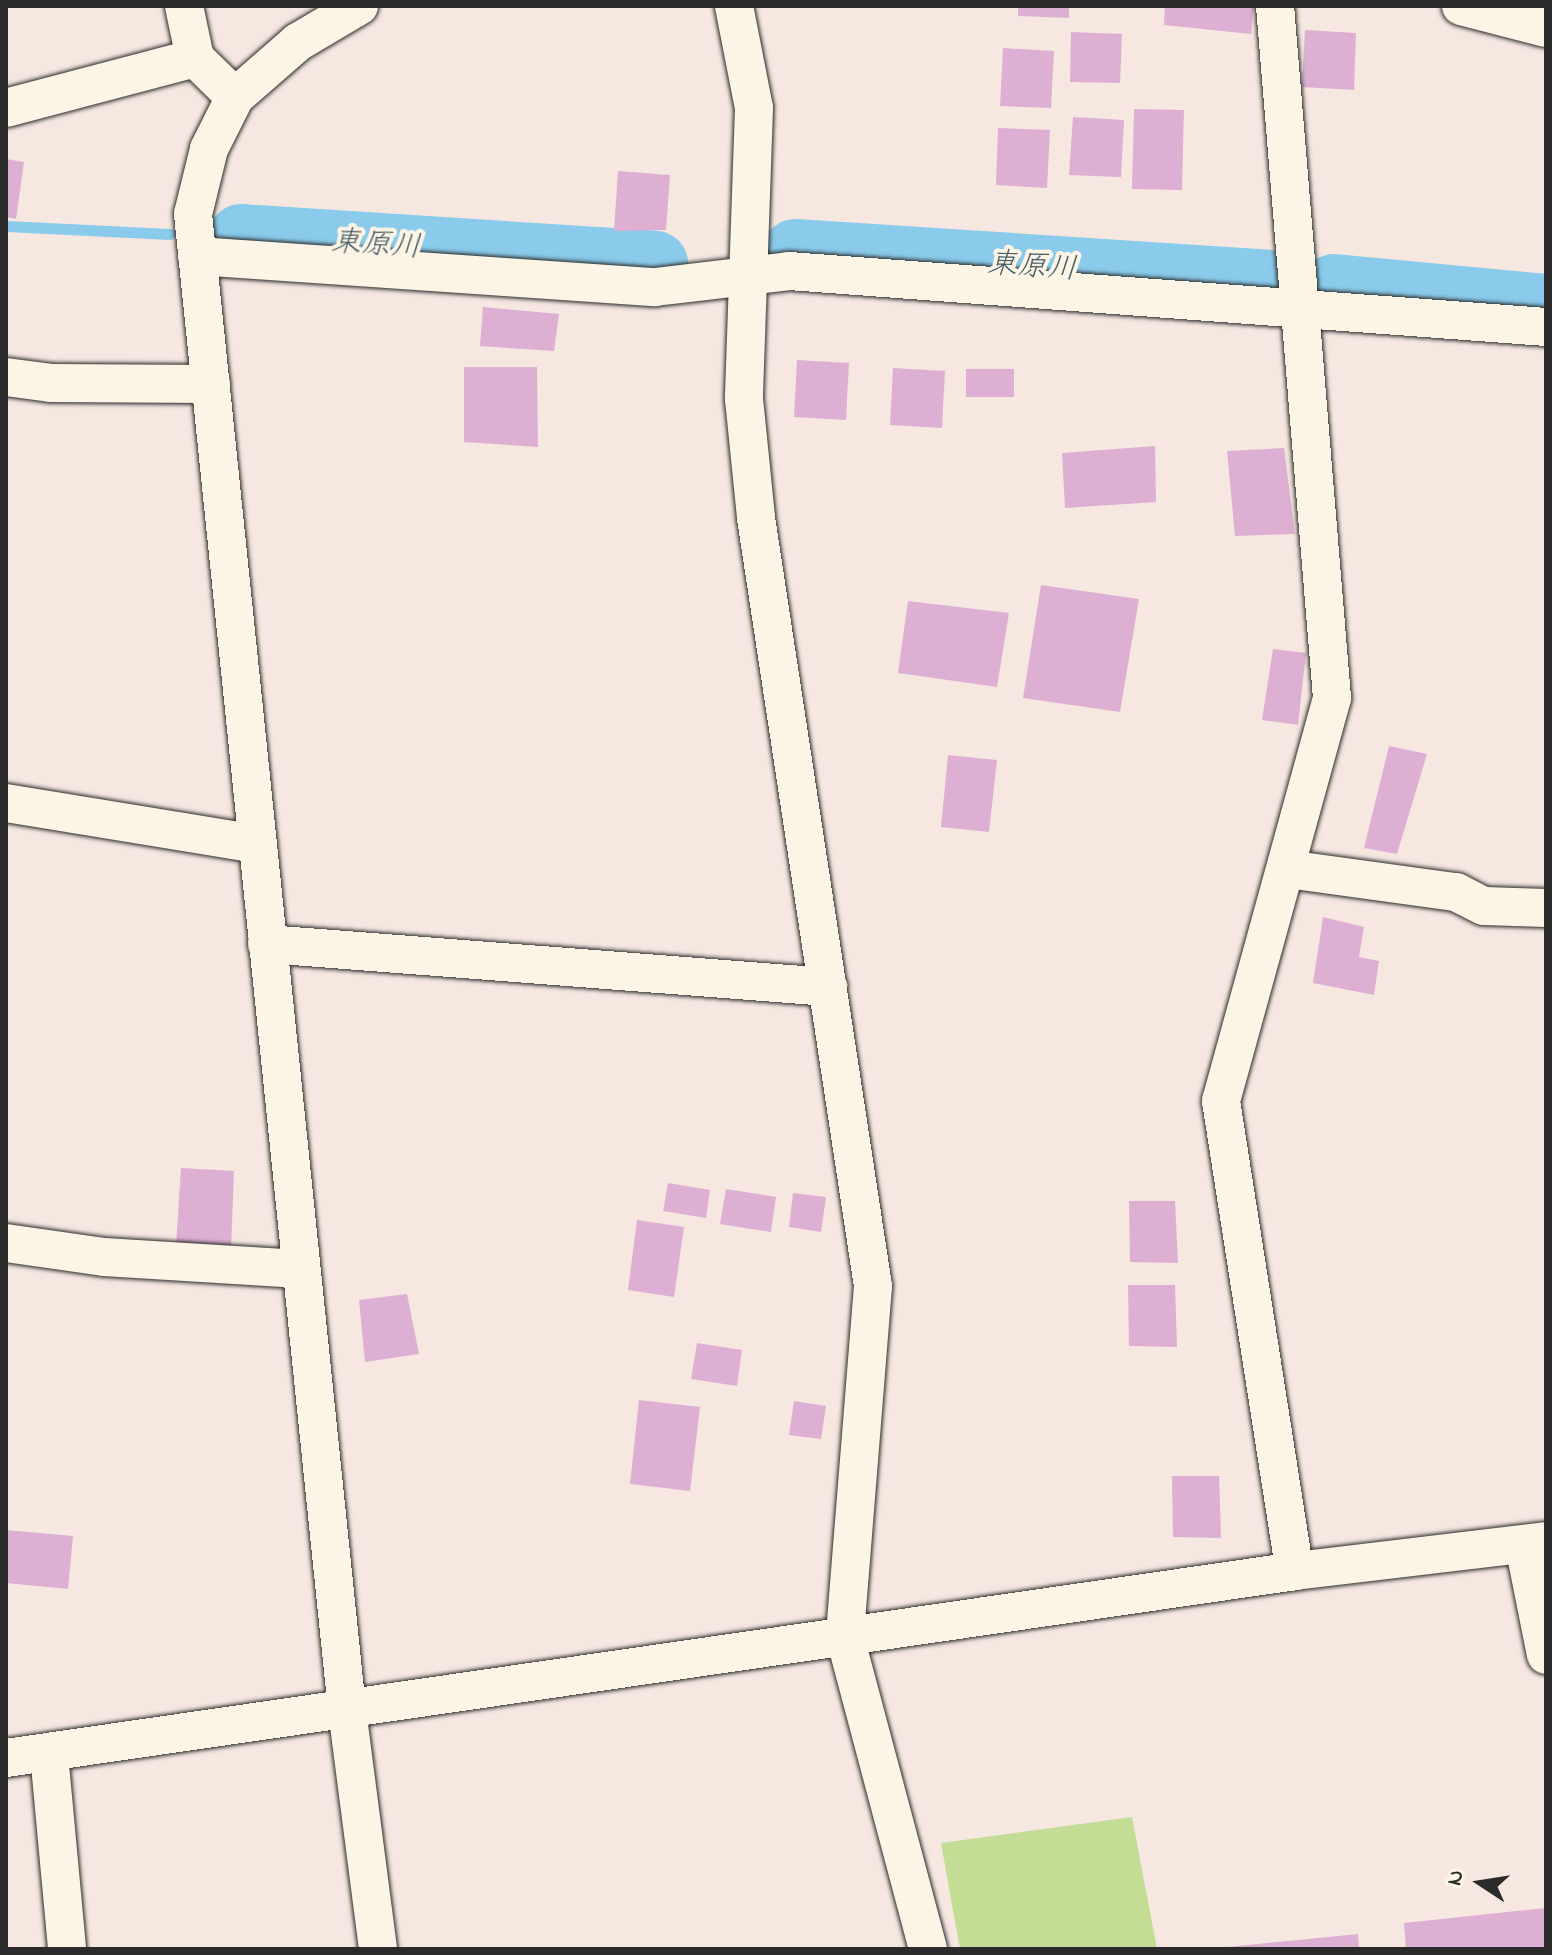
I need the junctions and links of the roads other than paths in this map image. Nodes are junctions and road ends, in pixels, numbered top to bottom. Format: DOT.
graph roads {
  1 [pos="184,6"];
  2 [pos="359,6"];
  3 [pos="734,6"];
  4 [pos="1275,6"];
  5 [pos="1461,6"];
  6 [pos="1546,28"];
  7 [pos="195,58"];
  8 [pos="235,97"];
  9 [pos="6,108"];
  10 [pos="197,256"];
  11 [pos="746,273"];
  12 [pos="1300,306"];
  13 [pos="1546,327"];
  14 [pos="6,377"];
  15 [pos="211,384"];
  16 [pos="6,803"];
  17 [pos="257,844"];
  18 [pos="1287,869"];
  19 [pos="1546,908"];
  20 [pos="267,944"];
  21 [pos="828,987"];
  22 [pos="6,1243"];
  23 [pos="300,1269"];
  24 [pos="1535,1543"];
  25 [pos="1295,1571"];
  26 [pos="845,1637"];
  27 [pos="1546,1655"];
  28 [pos="347,1710"];
  29 [pos="49,1754"];
  30 [pos="6,1758"];
  31 [pos="67,1949"];
  32 [pos="378,1949"];
  33 [pos="928,1949"];
  1 -- 7 [label="street"];
  2 -- 8 [label="street"];
  3 -- 11 [label="street"];
  4 -- 12 [label="street"];
  5 -- 6 [label="street"];
  7 -- 8 [label="street"];
  7 -- 9 [label="street"];
  8 -- 10 [label="street"];
  10 -- 11 [label="street"];
  10 -- 15 [label="street"];
  11 -- 12 [label="street"];
  11 -- 21 [label="street"];
  12 -- 13 [label="street"];
  12 -- 18 [label="street"];
  14 -- 15 [label="street"];
  15 -- 17 [label="street"];
  16 -- 17 [label="street"];
  17 -- 20 [label="street"];
  18 -- 19 [label="street"];
  18 -- 25 [label="street"];
  20 -- 21 [label="street"];
  20 -- 23 [label="street"];
  21 -- 26 [label="street"];
  22 -- 23 [label="street"];
  23 -- 28 [label="street"];
  24 -- 25 [label="street"];
  24 -- 27 [label="street"];
  25 -- 26 [label="street"];
  26 -- 28 [label="street"];
  26 -- 33 [label="street"];
  28 -- 29 [label="street"];
  28 -- 32 [label="street"];
  29 -- 30 [label="street"];
  29 -- 31 [label="street"];
}
